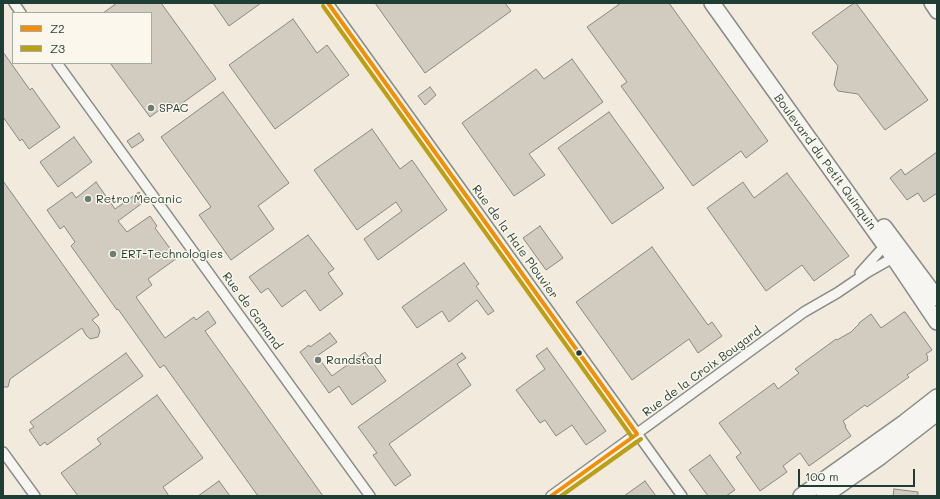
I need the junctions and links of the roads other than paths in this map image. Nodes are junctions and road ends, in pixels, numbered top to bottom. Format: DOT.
graph roads {
  1 [pos="14,3"];
  2 [pos="328,3"];
  3 [pos="712,3"];
  4 [pos="722,3"];
  5 [pos="20,12"];
  6 [pos="58,64"];
  7 [pos="894,249"];
  8 [pos="850,284"];
  9 [pos="937,298"];
  10 [pos="937,322"];
  11 [pos="937,397"];
  12 [pos="937,413"];
  13 [pos="638,434"];
  14 [pos="3,452"];
  15 [pos="35,496"];
  16 [pos="370,496"];
  17 [pos="551,496"];
  18 [pos="682,496"];
  19 [pos="801,496"];
  20 [pos="824,496"];
  1 -- 5 [label="street"];
  2 -- 13 [label="street, Rue de la Haie Plouvier"];
  3 -- 7 [label="main road, Boulevard du Petit Quinquin"];
  4 -- 7 [label="main road, Boulevard du Petit Quinquin"];
  6 -- 16 [label="street, Rue de Gamand"];
  7 -- 8 [label="street"];
  7 -- 8 [label="street"];
  7 -- 9 [label="main road, Boulevard du Petit Quinquin"];
  7 -- 10 [label="main road, Boulevard du Petit Quinquin"];
  8 -- 13 [label="street, Rue de la Croix Bougard"];
  11 -- 19 [label="main road"];
  12 -- 20 [label="main road"];
  13 -- 17 [label="street, Rue de la Croix Bougard"];
  13 -- 18 [label="street, Rue de la Haie Plouvier"];
  14 -- 15 [label="street"];
}
